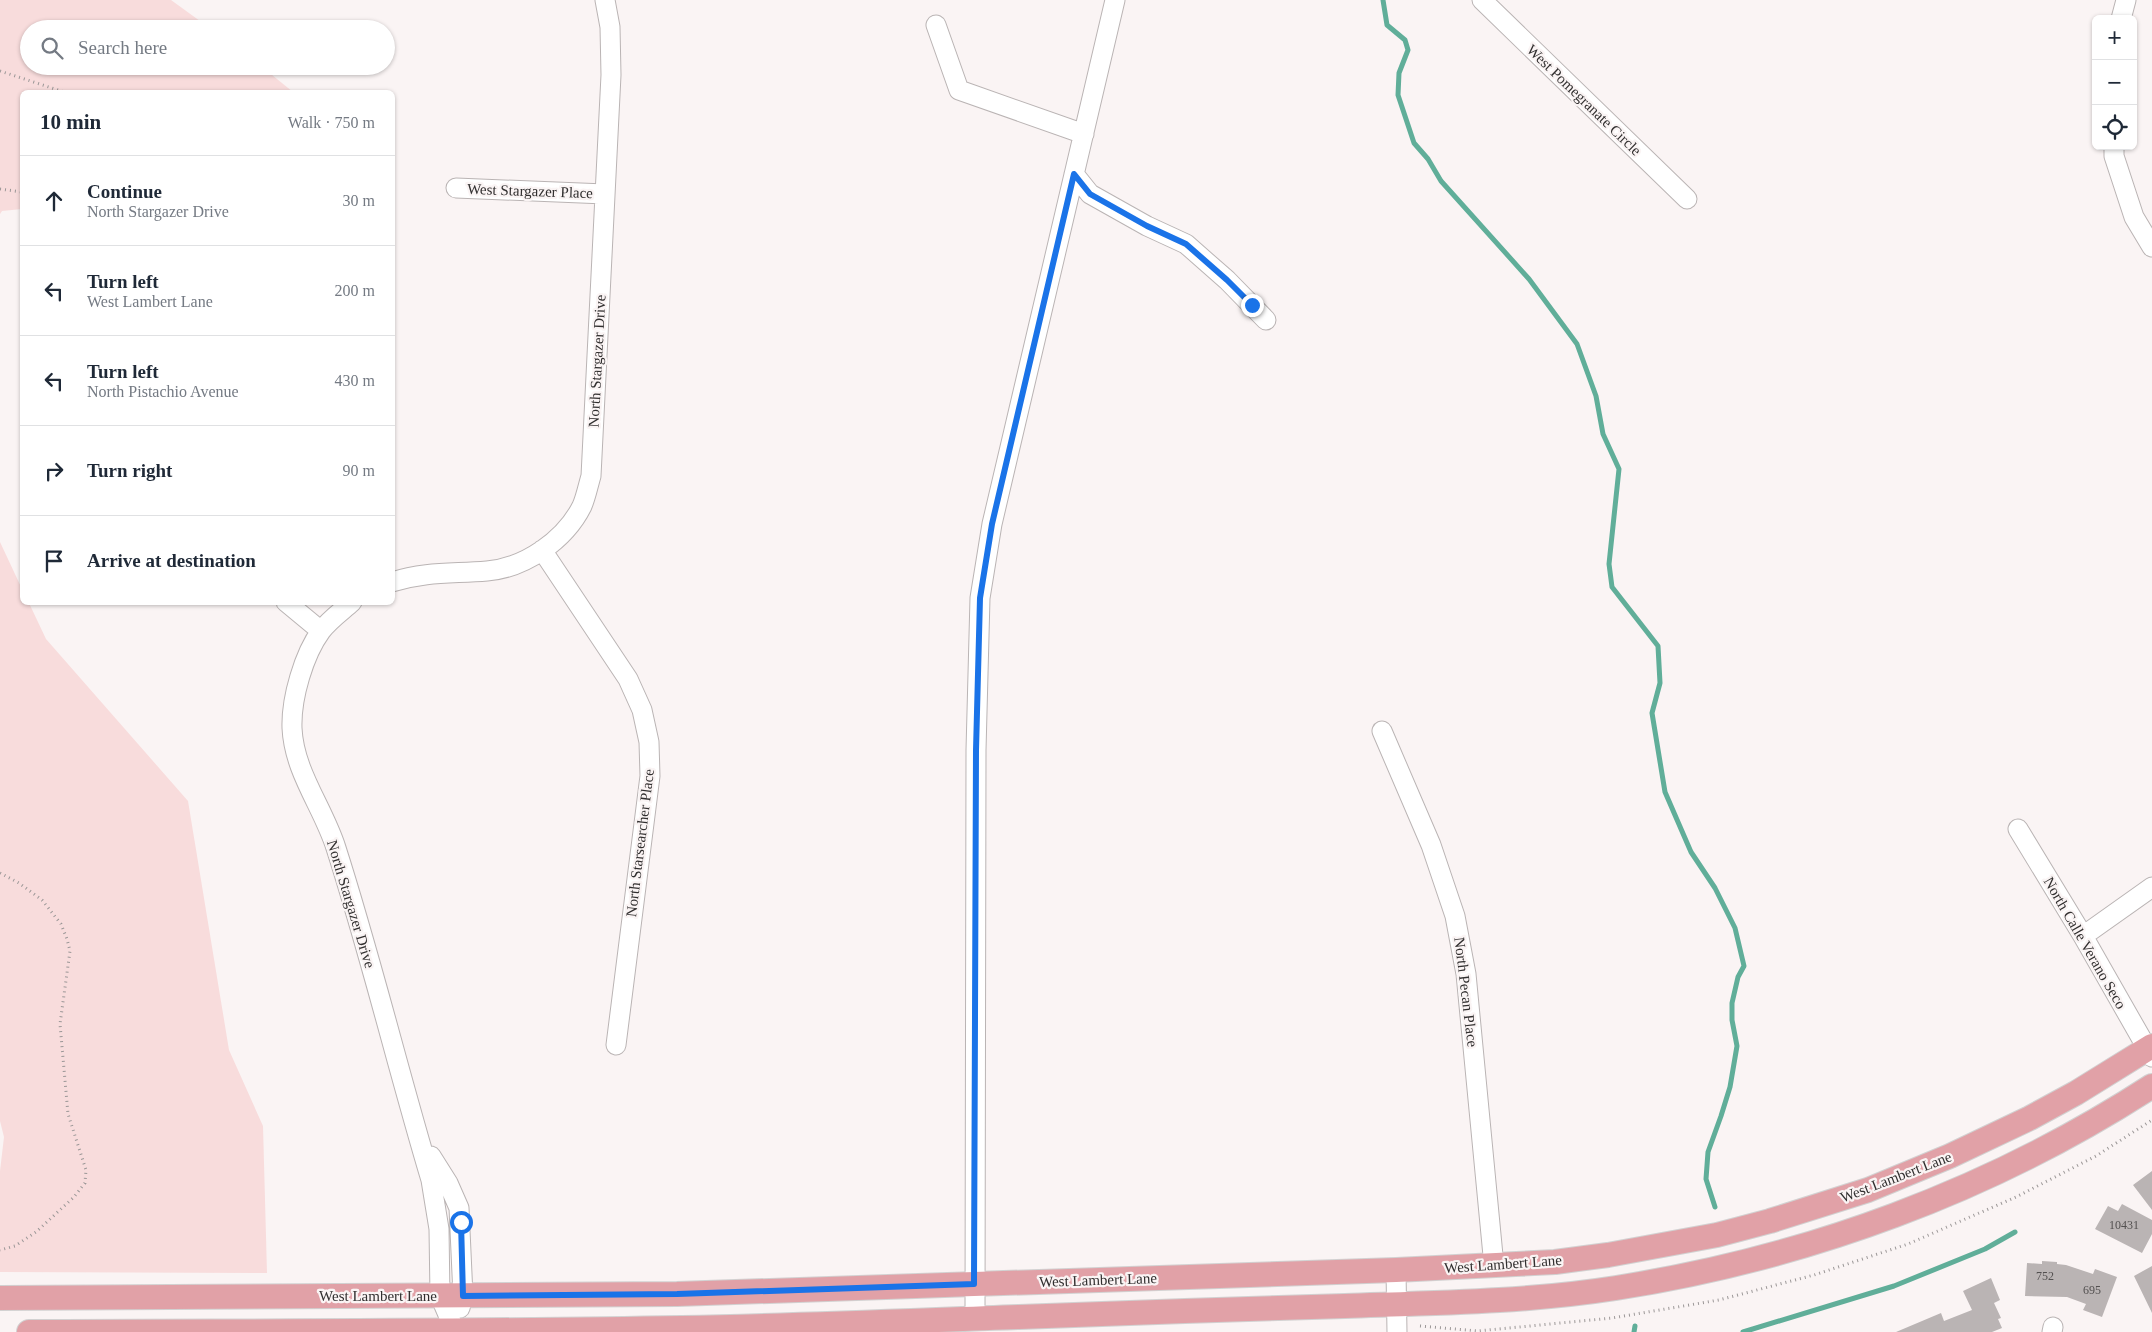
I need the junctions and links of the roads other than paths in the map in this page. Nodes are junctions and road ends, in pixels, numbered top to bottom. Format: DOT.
graph roads {
  1 [pos="605,0"];
  2 [pos="1115,0"];
  3 [pos="1482,0"];
  4 [pos="2126,0"];
  5 [pos="2122,15"];
  6 [pos="936,25"];
  7 [pos="1084,134"];
  8 [pos="2114,150"];
  9 [pos="1074,174"];
  10 [pos="456,188"];
  11 [pos="604,194"];
  12 [pos="1687,199"];
  13 [pos="2152,247"];
  14 [pos="1266,320"];
  15 [pos="542,550"];
  16 [pos="395,581"];
  17 [pos="290,605"];
  18 [pos="349,605"];
  19 [pos="322,631"];
  20 [pos="1382,731"];
  21 [pos="2018,829"];
  22 [pos="2152,887"];
  23 [pos="2083,936"];
  24 [pos="616,1045"];
  25 [pos="2150,1051"];
  26 [pos="2152,1086"];
  27 [pos="1494,1266"];
  28 [pos="1396,1270"];
  29 [pos="974,1284"];
  30 [pos="452,1296"];
  31 [pos="0,1298"];
  32 [pos="1397,1304"];
  33 [pos="974,1318"];
  34 [pos="455,1331"];
  35 [pos="29,1332"];
  36 [pos="1397,1332"];
  1 -- 11 [label="street, North Stargazer Drive"];
  2 -- 7 [label="street"];
  3 -- 12 [label="street, West Pomegranate Circle"];
  4 -- 5 [label="street"];
  6 -- 7 [label="street"];
  7 -- 9 [label="street"];
  8 -- 13 [label="street"];
  9 -- 14 [label="street"];
  9 -- 29 [label="street"];
  10 -- 11 [label="street, West Stargazer Place"];
  11 -- 15 [label="street, North Stargazer Drive"];
  15 -- 16 [label="street, North Stargazer Drive"];
  15 -- 24 [label="street, North Starsearcher Place"];
  17 -- 19 [label="street"];
  18 -- 19 [label="street, North Stargazer Drive"];
  19 -- 30 [label="street, North Stargazer Drive"];
  20 -- 27 [label="street, North Pecan Place"];
  21 -- 23 [label="street, North Calle Verano Seco"];
  22 -- 23 [label="street"];
  23 -- 25 [label="street, North Calle Verano Seco"];
  25 -- 27 [label="main road, West Lambert Lane"];
  26 -- 32 [label="main road"];
  27 -- 28 [label="main road, West Lambert Lane"];
  28 -- 29 [label="main road, West Lambert Lane"];
  28 -- 32 [label="street"];
  29 -- 30 [label="main road, West Lambert Lane"];
  29 -- 33 [label="street"];
  30 -- 31 [label="main road, West Lambert Lane"];
  30 -- 34 [label="street, North Stargazer Drive"];
  32 -- 33 [label="main road"];
  32 -- 36 [label="street"];
  33 -- 34 [label="main road"];
  34 -- 35 [label="main road"];
}
